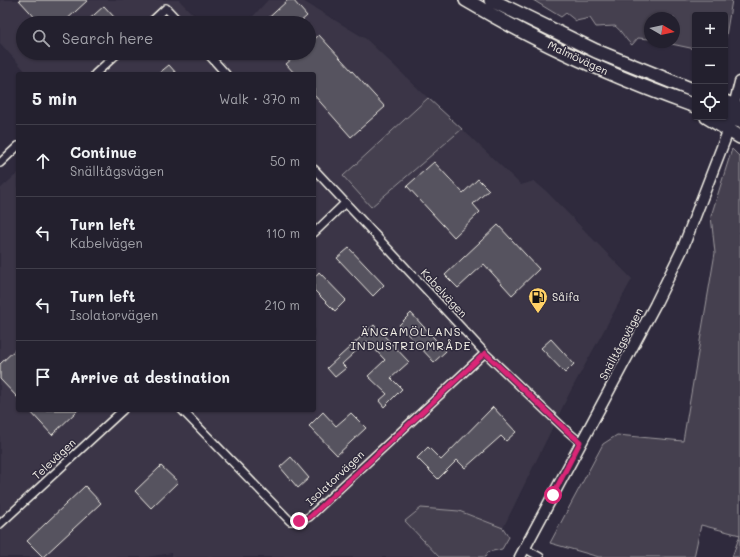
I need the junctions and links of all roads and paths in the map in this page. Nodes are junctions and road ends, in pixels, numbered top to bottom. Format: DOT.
graph roads {
  1 [pos="466,0"];
  2 [pos="491,0"];
  3 [pos="157,16"];
  4 [pos="173,16"];
  5 [pos="111,60"];
  6 [pos="213,60"];
  7 [pos="98,72"];
  8 [pos="224,72"];
  9 [pos="740,82"];
  10 [pos="641,87"];
  11 [pos="692,90"];
  12 [pos="734,102"];
  13 [pos="692,105"];
  14 [pos="692,111"];
  15 [pos="728,117"];
  16 [pos="712,120"];
  17 [pos="740,121"];
  18 [pos="727,134"];
  19 [pos="740,137"];
  20 [pos="16,148"];
  21 [pos="0,163"];
  22 [pos="316,172"];
  23 [pos="345,203"];
  24 [pos="316,230"];
  25 [pos="485,353"];
  26 [pos="121,412"];
  27 [pos="184,412"];
  28 [pos="580,442"];
  29 [pos="0,524"];
  30 [pos="522,552"];
  31 [pos="540,557"];
  1 -- 10 [label="highway, Malmövägen"];
  2 -- 11 [label="highway, Malmövägen"];
  3 -- 4 [label="street"];
  5 -- 7 [label="street"];
  6 -- 8 [label="street"];
  9 -- 12 [label="street"];
  10 -- 13 [label="highway, Malmövägen"];
  10 -- 14 [label="highway"];
  15 -- 17 [label="highway"];
  16 -- 19 [label="highway"];
  18 -- 28 [label="street, Snälltågsvägen"];
  20 -- 21 [label="street"];
  22 -- 23 [label="street, Kabelvägen"];
  23 -- 24 [label="street"];
  23 -- 25 [label="street, Kabelvägen"];
  25 -- 27 [label="street, Isolatorvägen"];
  25 -- 28 [label="street, Kabelvägen"];
  26 -- 29 [label="street, Televägen"];
  28 -- 30 [label="street, Snälltågsvägen"];
  30 -- 31 [label="street"];
}
